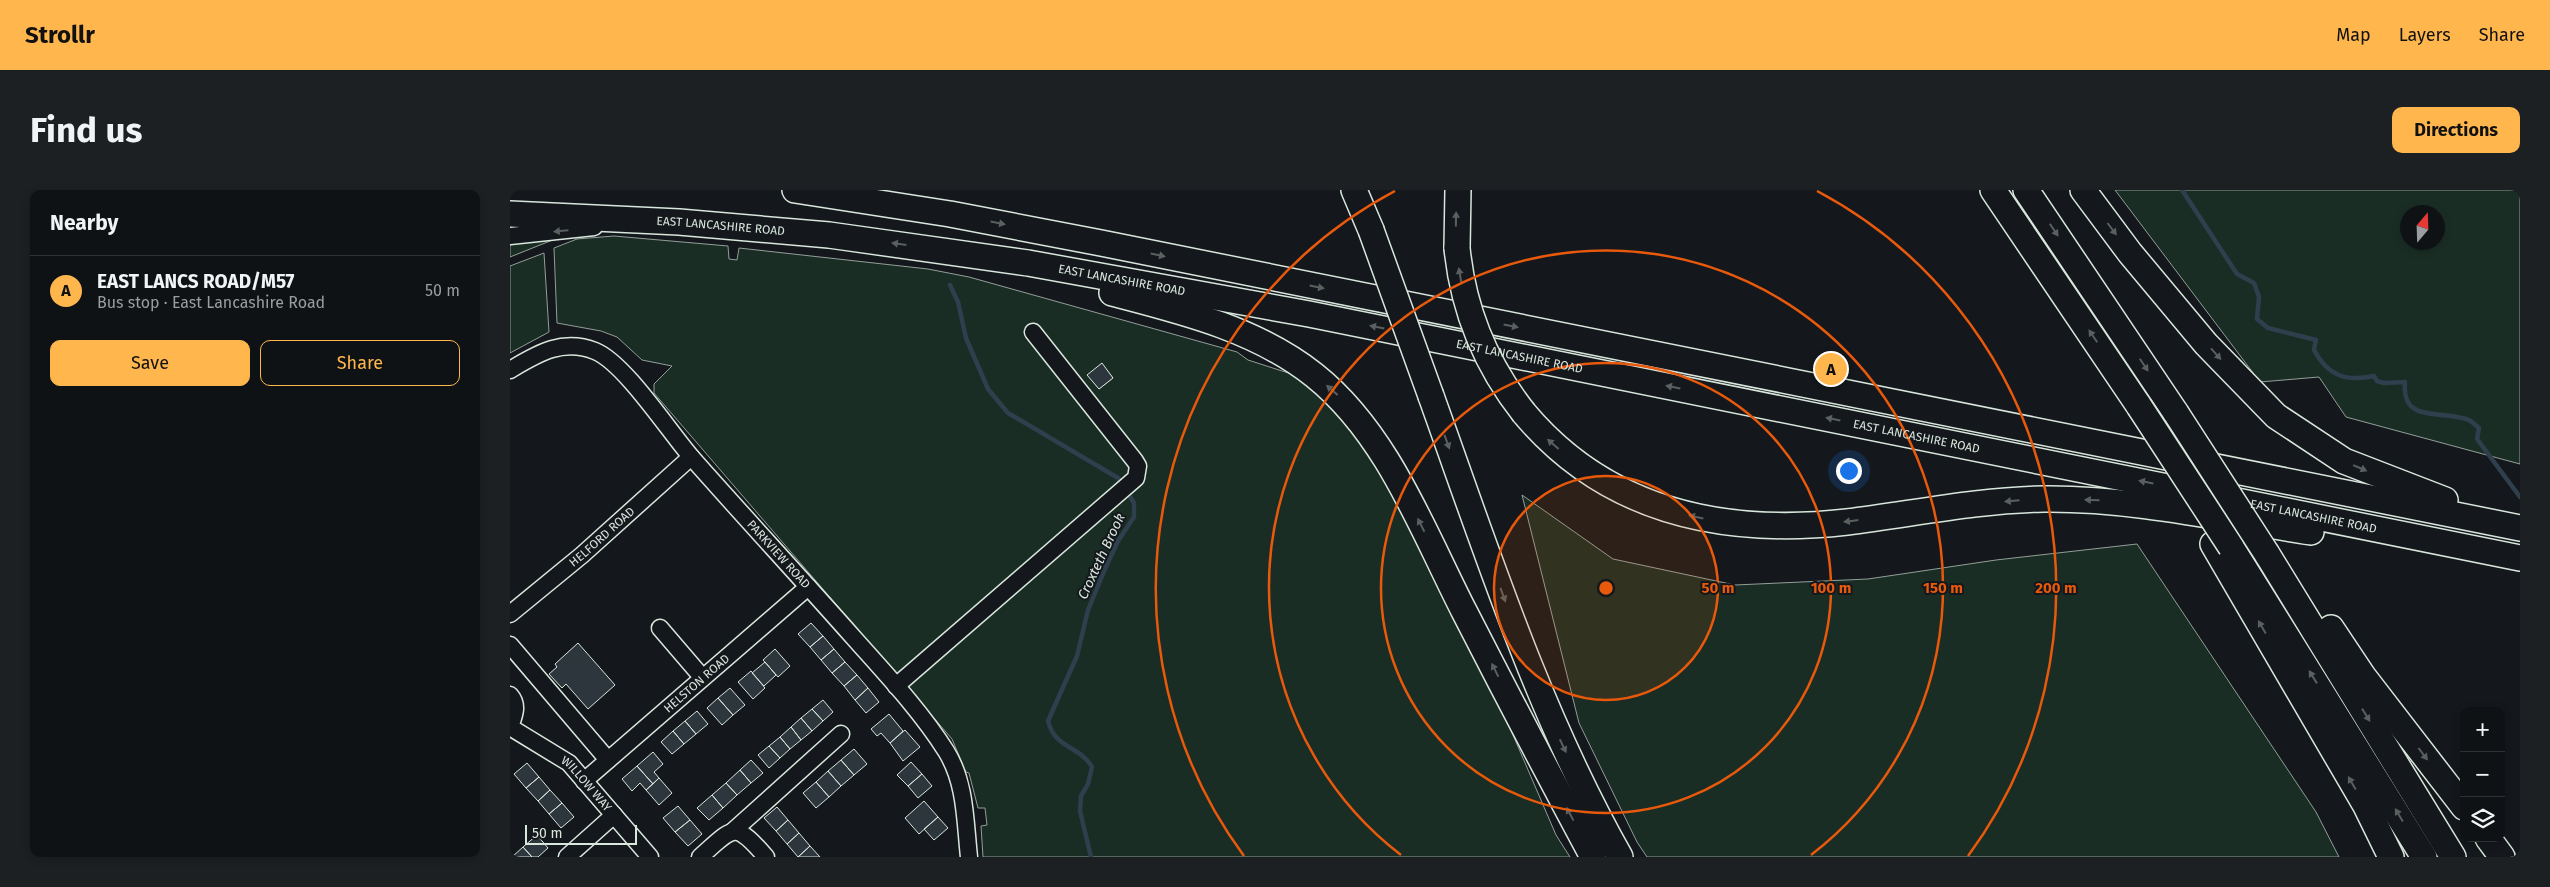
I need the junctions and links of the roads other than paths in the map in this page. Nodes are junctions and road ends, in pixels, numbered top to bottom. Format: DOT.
graph roads {
  1 [pos="795,190"];
  2 [pos="1354,190"];
  3 [pos="1458,190"];
  4 [pos="1993,190"];
  5 [pos="2026,190"];
  6 [pos="2083,190"];
  7 [pos="510,214"];
  8 [pos="679,222"];
  9 [pos="510,236"];
  10 [pos="947,251"];
  11 [pos="1034,332"];
  12 [pos="510,370"];
  13 [pos="692,457"];
  14 [pos="2520,526"];
  15 [pos="2222,545"];
  16 [pos="2488,551"];
  17 [pos="2275,556"];
  18 [pos="2520,558"];
  19 [pos="808,587"];
  20 [pos="510,614"];
  21 [pos="660,628"];
  22 [pos="510,645"];
  23 [pos="702,677"];
  24 [pos="896,686"];
  25 [pos="510,695"];
  26 [pos="510,727"];
  27 [pos="841,734"];
  28 [pos="608,760"];
  29 [pos="584,781"];
  30 [pos="2460,802"];
  31 [pos="614,815"];
  32 [pos="733,831"];
  33 [pos="2491,842"];
  34 [pos="567,857"];
  35 [pos="650,857"];
  36 [pos="700,857"];
  37 [pos="766,857"];
  38 [pos="969,857"];
  39 [pos="1593,857"];
  40 [pos="1620,857"];
  41 [pos="2392,857"];
  42 [pos="2424,857"];
  43 [pos="2453,857"];
  44 [pos="2502,857"];
  1 -- 14 [label="highway, one-way"];
  2 -- 40 [label="highway, one-way, bridge"];
  16 -- 3 [label="highway, one-way, bridge"];
  15 -- 4 [label="highway, one-way, bridge"];
  5 -- 17 [label="highway, one-way, bridge"];
  6 -- 14 [label="highway, one-way"];
  7 -- 8 [label="highway, EAST LANCASHIRE ROAD"];
  8 -- 9 [label="street, one-way"];
  10 -- 8 [label="highway, EAST LANCASHIRE ROAD, one-way"];
  16 -- 10 [label="highway, EAST LANCASHIRE ROAD, one-way"];
  39 -- 10 [label="highway, one-way"];
  11 -- 24 [label="street"];
  12 -- 13 [label="street, PARKVIEW ROAD"];
  13 -- 19 [label="street, PARKVIEW ROAD"];
  13 -- 20 [label="street, HELFORD ROAD"];
  41 -- 15 [label="highway, one-way"];
  42 -- 15 [label="highway, one-way"];
  16 -- 18 [label="highway, EAST LANCASHIRE ROAD"];
  17 -- 30 [label="highway, one-way"];
  17 -- 43 [label="highway, one-way"];
  19 -- 23 [label="street, HELSTON ROAD"];
  19 -- 24 [label="street, PARKVIEW ROAD"];
  21 -- 23 [label="street"];
  22 -- 28 [label="street"];
  23 -- 28 [label="street, HELSTON ROAD"];
  24 -- 38 [label="street, PARKVIEW ROAD"];
  25 -- 26 [label="street, WILLOW WAY"];
  26 -- 29 [label="street, WILLOW WAY"];
  27 -- 32 [label="street"];
  28 -- 29 [label="street, HELSTON ROAD"];
  29 -- 31 [label="street, WILLOW WAY"];
  31 -- 34 [label="street"];
  31 -- 35 [label="street, WILLOW WAY"];
  32 -- 36 [label="street"];
  32 -- 37 [label="street"];
  33 -- 44 [label="highway"];
}
